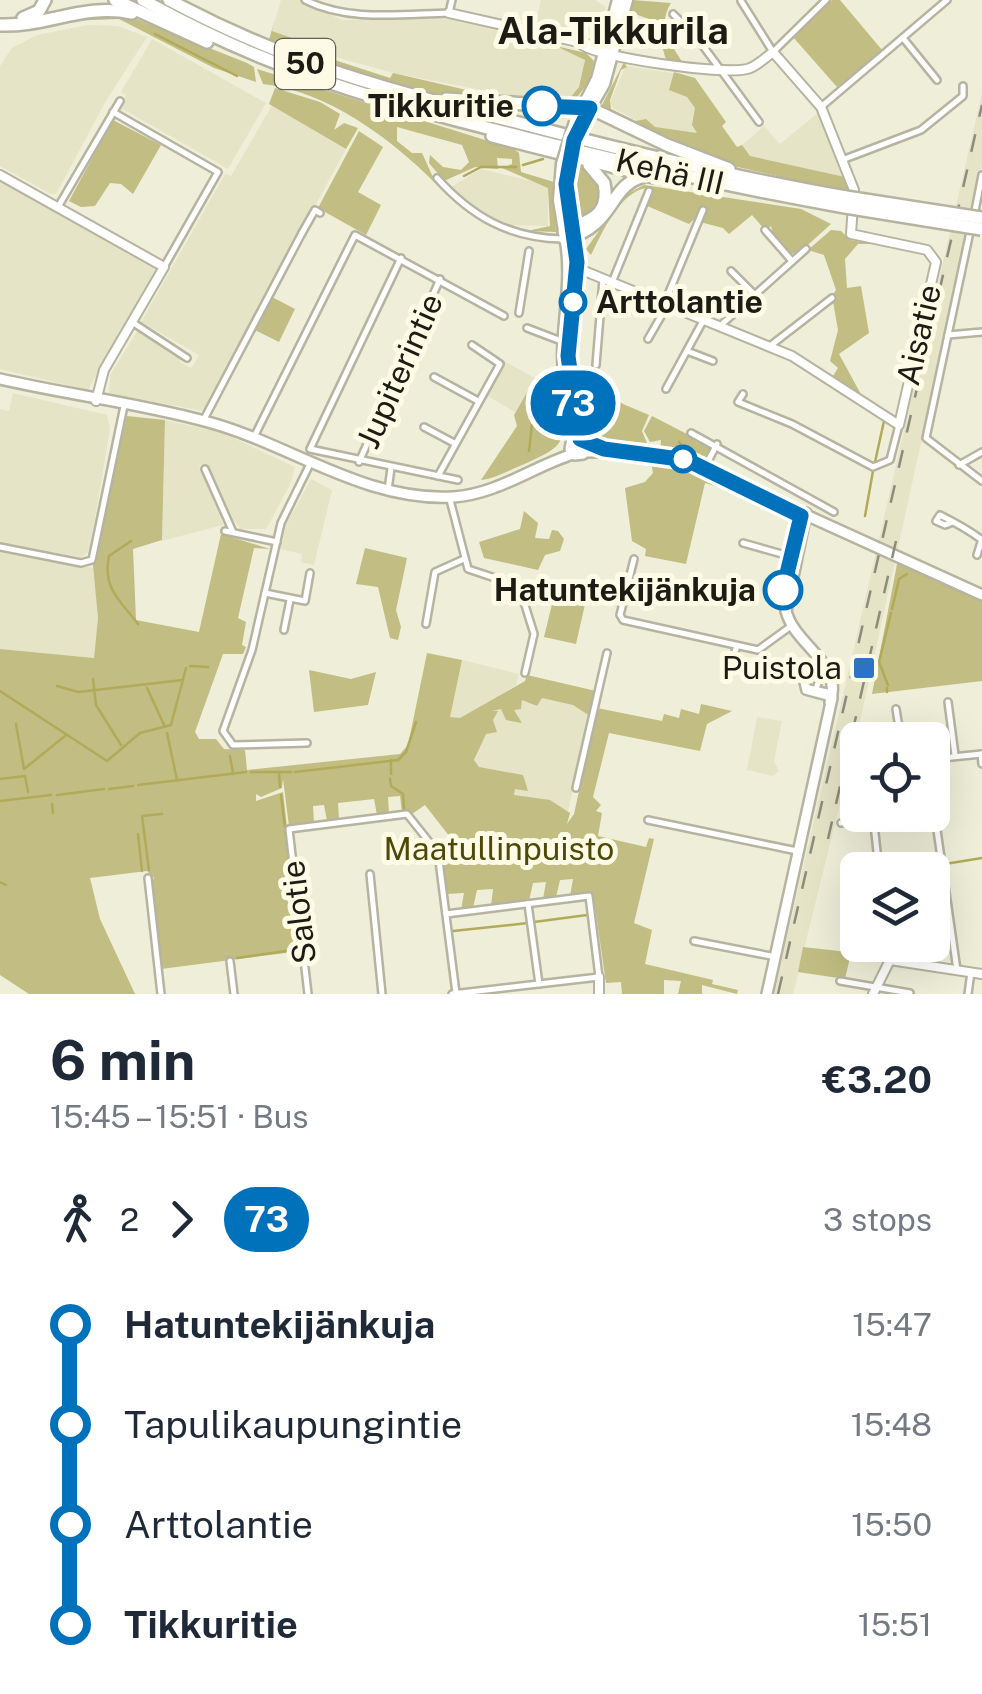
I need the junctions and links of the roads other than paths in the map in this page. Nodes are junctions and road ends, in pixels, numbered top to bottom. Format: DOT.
graph roads {
  1 [pos="46,0"];
  2 [pos="115,0"];
  3 [pos="143,0"];
  4 [pos="169,0"];
  5 [pos="186,0"];
  6 [pos="305,0"];
  7 [pos="452,0"];
  8 [pos="618,0"];
  9 [pos="626,0"];
  10 [pos="826,0"];
  11 [pos="946,0"];
  12 [pos="741,1"];
  13 [pos="448,13"];
  14 [pos="673,14"];
  15 [pos="151,18"];
  16 [pos="0,21"];
  17 [pos="235,34"];
  18 [pos="903,38"];
  19 [pos="609,52"];
  20 [pos="773,52"];
  21 [pos="269,64"];
  22 [pos="718,71"];
  23 [pos="937,80"];
  24 [pos="963,86"];
  25 [pos="376,88"];
  26 [pos="120,101"];
  27 [pos="821,106"];
  28 [pos="587,107"];
  29 [pos="113,112"];
  30 [pos="759,122"];
  31 [pos="476,126"];
  32 [pos="842,160"];
  33 [pos="570,163"];
  34 [pos="982,175"];
  35 [pos="0,176"];
  36 [pos="650,176"];
  37 [pos="436,178"];
  38 [pos="705,181"];
  39 [pos="780,186"];
  40 [pos="648,191"];
  41 [pos="849,199"];
  42 [pos="980,201"];
  43 [pos="58,207"];
  44 [pos="703,210"];
  45 [pos="317,212"];
  46 [pos="982,218"];
  47 [pos="981,229"];
  48 [pos="765,230"];
  49 [pos="568,234"];
  50 [pos="806,249"];
  51 [pos="529,251"];
  52 [pos="401,258"];
  53 [pos="792,262"];
  54 [pos="573,266"];
  55 [pos="164,267"];
  56 [pos="732,272"];
  57 [pos="603,276"];
  58 [pos="440,280"];
  59 [pos="613,280"];
  60 [pos="754,294"];
  61 [pos="832,298"];
  62 [pos="667,303"];
  63 [pos="519,313"];
  64 [pos="504,316"];
  65 [pos="704,319"];
  66 [pos="132,322"];
  67 [pos="721,326"];
  68 [pos="527,328"];
  69 [pos="982,332"];
  70 [pos="948,334"];
  71 [pos="648,340"];
  72 [pos="566,344"];
  73 [pos="472,346"];
  74 [pos="770,346"];
  75 [pos="688,351"];
  76 [pos="186,358"];
  77 [pos="713,361"];
  78 [pos="596,365"];
  79 [pos="434,377"];
  80 [pos="672,378"];
  81 [pos="0,380"];
  82 [pos="679,382"];
  83 [pos="666,389"];
  84 [pos="742,394"];
  85 [pos="96,401"];
  86 [pos="478,401"];
  87 [pos="124,406"];
  88 [pos="203,420"];
  89 [pos="898,425"];
  90 [pos="424,427"];
  91 [pos="691,433"];
  92 [pos="254,437"];
  93 [pos="454,444"];
  94 [pos="717,444"];
  95 [pos="578,446"];
  96 [pos="982,452"];
  97 [pos="359,462"];
  98 [pos="309,465"];
  99 [pos="959,465"];
  100 [pos="392,468"];
  101 [pos="705,468"];
  102 [pos="205,469"];
  103 [pos="438,476"];
  104 [pos="458,480"];
  105 [pos="982,481"];
  106 [pos="388,490"];
  107 [pos="449,495"];
  108 [pos="834,512"];
  109 [pos="804,516"];
  110 [pos="953,522"];
  111 [pos="224,531"];
  112 [pos="233,532"];
  113 [pos="982,540"];
  114 [pos="277,542"];
  115 [pos="743,544"];
  116 [pos="0,547"];
  117 [pos="977,555"];
  118 [pos="793,558"];
  119 [pos="464,559"];
  120 [pos="634,559"];
  121 [pos="310,573"];
  122 [pos="265,593"];
  123 [pos="982,596"];
  124 [pos="290,600"];
  125 [pos="426,624"];
  126 [pos="789,628"];
  127 [pos="284,630"];
  128 [pos="737,646"];
  129 [pos="607,653"];
  130 [pos="817,667"];
  131 [pos="525,673"];
  132 [pos="727,674"];
  133 [pos="804,682"];
  134 [pos="816,690"];
  135 [pos="833,696"];
  136 [pos="948,702"];
  137 [pos="896,709"];
  138 [pos="898,722"];
  139 [pos="308,742"];
  140 [pos="982,754"];
  141 [pos="955,756"];
  142 [pos="950,757"];
  143 [pos="982,764"];
  144 [pos="576,788"];
  145 [pos="648,820"];
  146 [pos="937,832"];
  147 [pos="798,851"];
  148 [pos="370,874"];
  149 [pos="148,878"];
  150 [pos="528,904"];
  151 [pos="446,914"];
  152 [pos="694,941"];
  153 [pos="774,956"];
  154 [pos="230,961"];
  155 [pos="889,962"];
  156 [pos="898,962"];
  157 [pos="956,970"];
  158 [pos="971,972"];
  159 [pos="982,974"];
  160 [pos="599,977"];
  161 [pos="840,981"];
  162 [pos="540,984"];
  163 [pos="874,991"];
  164 [pos="910,993"];
  165 [pos="161,994"];
  166 [pos="234,994"];
  167 [pos="308,994"];
  168 [pos="382,994"];
  169 [pos="454,994"];
  170 [pos="599,994"];
  171 [pos="766,994"];
  172 [pos="968,994"];
  1 -- 16 [label="highway"];
  2 -- 15 [label="highway"];
  3 -- 21 [label="highway, Kehä III / 50"];
  4 -- 17 [label="highway, Kehä III / 50"];
  5 -- 17 [label="highway"];
  6 -- 13 [label="street"];
  7 -- 13 [label="street"];
  8 -- 19 [label="main road"];
  9 -- 19 [label="main road"];
  10 -- 20 [label="street"];
  11 -- 18 [label="street"];
  12 -- 20 [label="street"];
  13 -- 19 [label="street"];
  14 -- 22 [label="street"];
  15 -- 16 [label="highway"];
  15 -- 21 [label="highway"];
  17 -- 25 [label="highway, Kehä III / 50"];
  18 -- 23 [label="street"];
  18 -- 27 [label="street"];
  19 -- 22 [label="street"];
  19 -- 28 [label="main road"];
  20 -- 22 [label="street"];
  20 -- 27 [label="street"];
  21 -- 31 [label="highway, Kehä III / 50"];
  22 -- 30 [label="street"];
  24 -- 32 [label="street"];
  25 -- 28 [label="highway"];
  25 -- 39 [label="highway, Kehä III / 50"];
  26 -- 29 [label="street"];
  27 -- 32 [label="street"];
  28 -- 33 [label="main road, bridge"];
  28 -- 39 [label="highway"];
  29 -- 43 [label="street"];
  29 -- 55 [label="street"];
  31 -- 33 [label="highway"];
  31 -- 38 [label="highway, Kehä III / 50"];
  32 -- 41 [label="street"];
  33 -- 36 [label="highway"];
  33 -- 49 [label="main road"];
  33 -- 49 [label="highway"];
  34 -- 42 [label="street"];
  35 -- 43 [label="street"];
  36 -- 38 [label="highway"];
  36 -- 49 [label="highway"];
  37 -- 49 [label="street"];
  38 -- 41 [label="highway, Kehä III / 50"];
  39 -- 41 [label="highway, Kehä III / 50"];
  40 -- 59 [label="street"];
  41 -- 46 [label="highway, Kehä III / 50, bridge"];
  41 -- 47 [label="highway, Kehä III / 50, bridge"];
  41 -- 89 [label="street, Aisatie"];
  42 -- 70 [label="street"];
  43 -- 55 [label="street"];
  44 -- 62 [label="street"];
  45 -- 88 [label="street"];
  48 -- 53 [label="street"];
  49 -- 54 [label="main road"];
  50 -- 53 [label="street"];
  51 -- 63 [label="street"];
  52 -- 58 [label="street"];
  52 -- 92 [label="street"];
  52 -- 97 [label="street"];
  53 -- 60 [label="street"];
  54 -- 57 [label="street"];
  54 -- 72 [label="main road"];
  55 -- 66 [label="street"];
  56 -- 60 [label="street"];
  57 -- 59 [label="street"];
  57 -- 78 [label="street"];
  58 -- 64 [label="street"];
  58 -- 97 [label="street, Jupiterintie"];
  59 -- 62 [label="street"];
  60 -- 67 [label="street"];
  61 -- 74 [label="street"];
  62 -- 65 [label="street"];
  62 -- 71 [label="street"];
  65 -- 67 [label="street"];
  65 -- 75 [label="street"];
  66 -- 76 [label="street"];
  66 -- 85 [label="street"];
  67 -- 74 [label="street"];
  68 -- 72 [label="street"];
  69 -- 70 [label="street"];
  70 -- 99 [label="street"];
  72 -- 95 [label="main road"];
  73 -- 86 [label="street"];
  74 -- 89 [label="street"];
  75 -- 77 [label="street"];
  75 -- 80 [label="street"];
  79 -- 86 [label="street"];
  80 -- 82 [label="street"];
  80 -- 83 [label="street"];
  81 -- 85 [label="main road"];
  84 -- 89 [label="street"];
  85 -- 87 [label="main road"];
  86 -- 93 [label="street"];
  87 -- 88 [label="main road"];
  87 -- 116 [label="street"];
  88 -- 92 [label="main road"];
  90 -- 93 [label="street"];
  91 -- 94 [label="street"];
  92 -- 98 [label="main road"];
  93 -- 103 [label="street"];
  94 -- 101 [label="street"];
  94 -- 108 [label="street"];
  95 -- 101 [label="main road"];
  95 -- 107 [label="main road"];
  96 -- 99 [label="street"];
  97 -- 100 [label="street"];
  98 -- 106 [label="main road"];
  98 -- 114 [label="street"];
  99 -- 105 [label="street"];
  100 -- 103 [label="street"];
  100 -- 106 [label="street"];
  101 -- 109 [label="main road"];
  102 -- 112 [label="street"];
  103 -- 104 [label="street"];
  106 -- 107 [label="main road"];
  107 -- 119 [label="street"];
  109 -- 118 [label="main road"];
  109 -- 123 [label="main road"];
  110 -- 113 [label="street"];
  111 -- 112 [label="street"];
  112 -- 114 [label="street"];
  113 -- 117 [label="street"];
  114 -- 122 [label="street"];
  115 -- 118 [label="street"];
  118 -- 126 [label="main road"];
  119 -- 125 [label="street"];
  119 -- 131 [label="street"];
  120 -- 128 [label="street"];
  121 -- 124 [label="street"];
  122 -- 124 [label="street"];
  122 -- 139 [label="street"];
  124 -- 127 [label="street"];
  126 -- 128 [label="street"];
  126 -- 130 [label="main road"];
  128 -- 132 [label="street"];
  129 -- 144 [label="street"];
  130 -- 133 [label="street"];
  130 -- 134 [label="street"];
  130 -- 135 [label="main road"];
  133 -- 134 [label="street"];
  133 -- 135 [label="street"];
  134 -- 135 [label="street"];
  135 -- 147 [label="main road"];
  136 -- 141 [label="street"];
  137 -- 138 [label="street"];
  140 -- 141 [label="street"];
  140 -- 143 [label="street"];
  141 -- 142 [label="street"];
  145 -- 147 [label="street"];
  146 -- 157 [label="street"];
  147 -- 153 [label="main road"];
  148 -- 168 [label="street"];
  149 -- 165 [label="street"];
  150 -- 151 [label="street"];
  150 -- 160 [label="street"];
  150 -- 162 [label="street"];
  151 -- 167 [label="street, Salotie"];
  151 -- 169 [label="street"];
  152 -- 153 [label="street"];
  153 -- 171 [label="main road"];
  154 -- 166 [label="street"];
  155 -- 163 [label="street"];
  156 -- 157 [label="street"];
  157 -- 158 [label="street"];
  158 -- 159 [label="street"];
  158 -- 172 [label="street"];
  160 -- 162 [label="street"];
  160 -- 170 [label="street"];
  161 -- 163 [label="street"];
  162 -- 169 [label="street"];
  163 -- 164 [label="street"];
}
